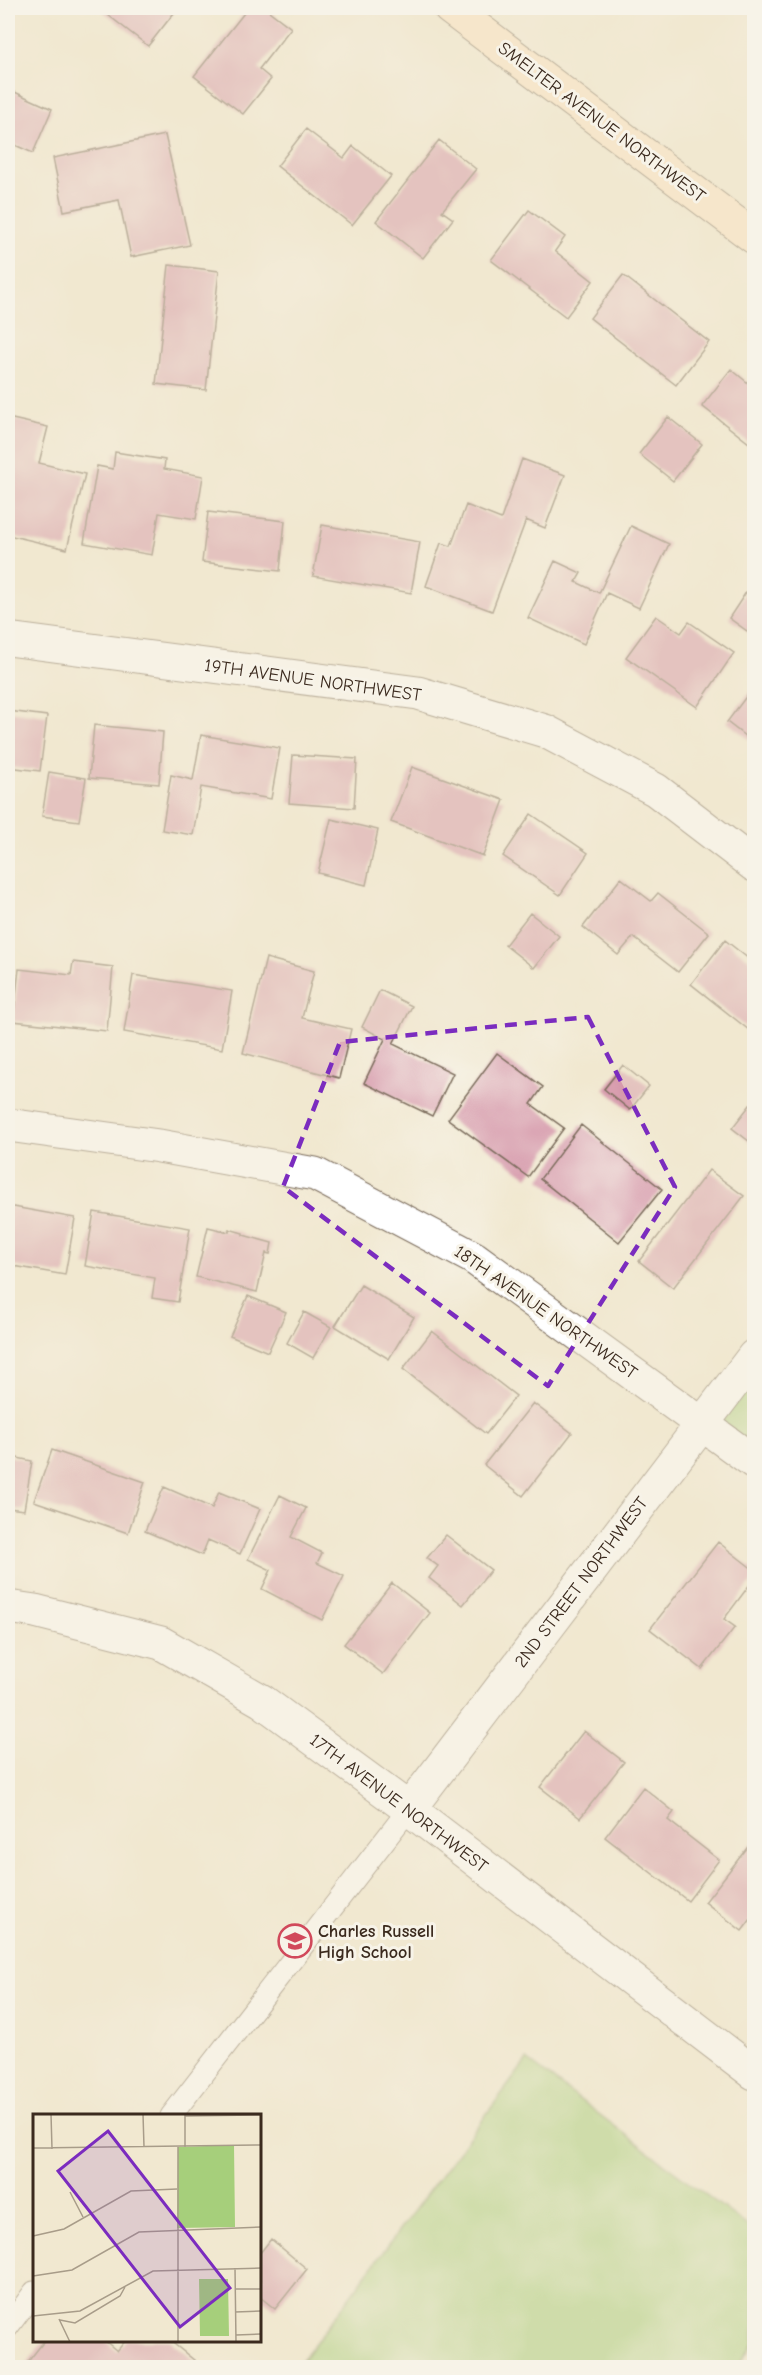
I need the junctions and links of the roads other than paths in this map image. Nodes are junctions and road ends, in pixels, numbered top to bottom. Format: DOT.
graph roads {
  1 [pos="450,8"];
  2 [pos="754,237"];
  3 [pos="8,639"];
  4 [pos="754,865"];
  5 [pos="8,1125"];
  6 [pos="754,1356"];
  7 [pos="703,1423"];
  8 [pos="754,1462"];
  9 [pos="8,1607"];
  10 [pos="408,1809"];
  11 [pos="754,2073"];
  12 [pos="172,2114"];
  13 [pos="33,2293"];
  14 [pos="8,2327"];
  1 -- 2 [label="street, SMELTER AVENUE NORTHWEST"];
  3 -- 4 [label="street, 19TH AVENUE NORTHWEST"];
  5 -- 7 [label="street, 18TH AVENUE NORTHWEST"];
  6 -- 7 [label="street, 2ND STREET NORTHWEST"];
  7 -- 8 [label="street, 18TH AVENUE NORTHWEST"];
  7 -- 10 [label="street, 2ND STREET NORTHWEST"];
  9 -- 10 [label="street, 17TH AVENUE NORTHWEST"];
  10 -- 11 [label="street, 17TH AVENUE NORTHWEST"];
  10 -- 12 [label="lane"];
  13 -- 14 [label="lane"];
}
